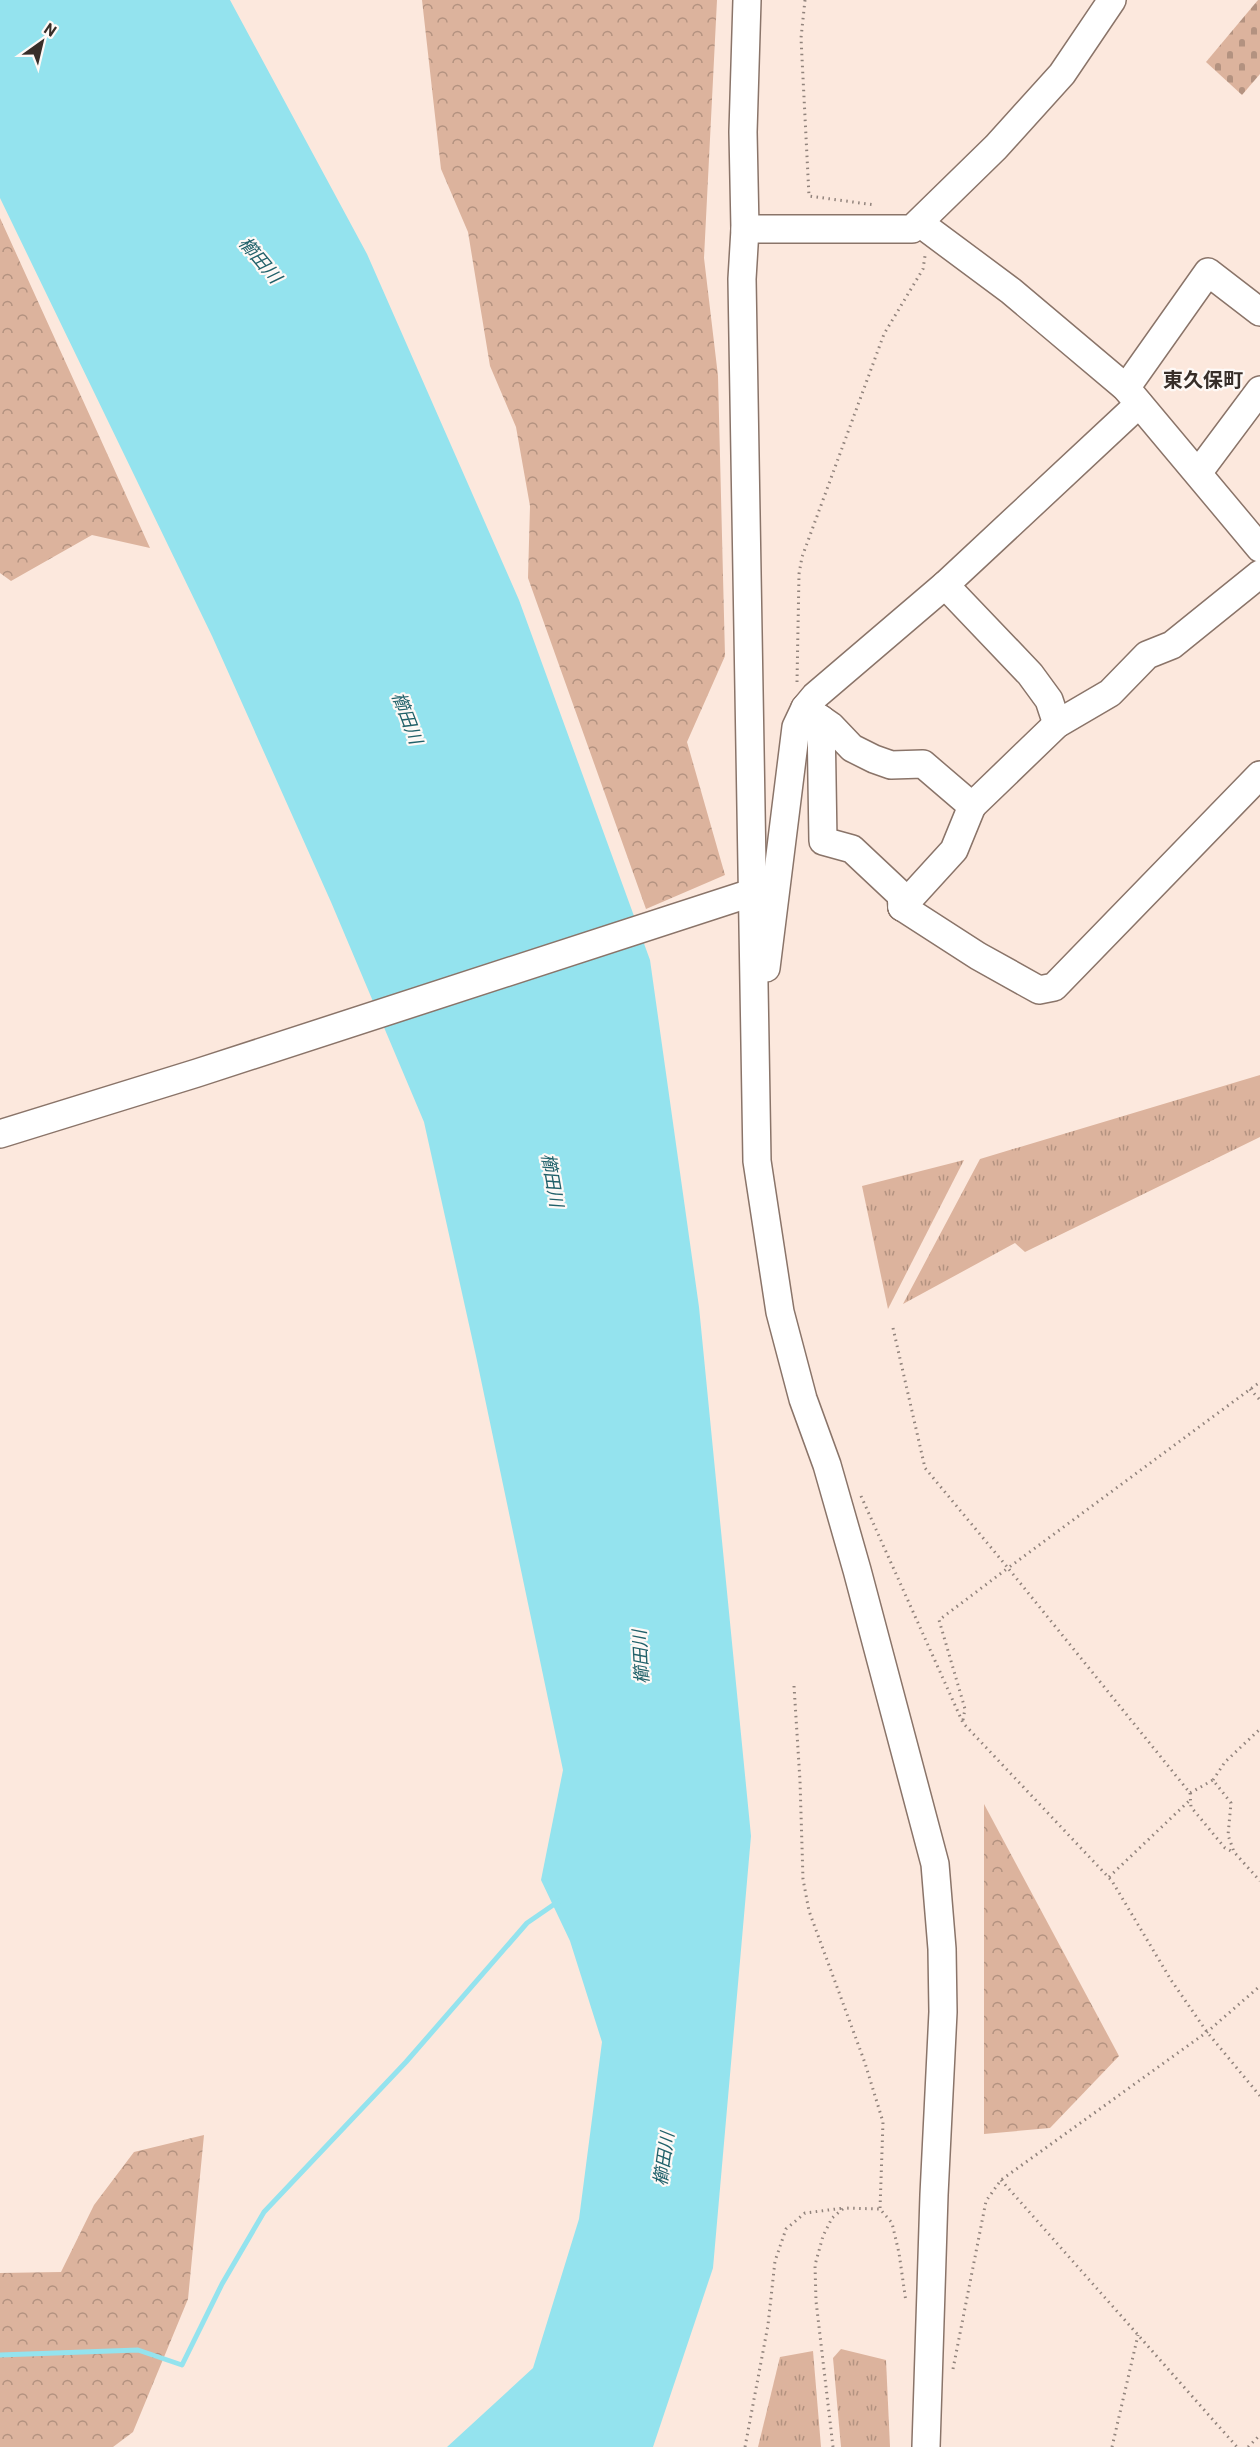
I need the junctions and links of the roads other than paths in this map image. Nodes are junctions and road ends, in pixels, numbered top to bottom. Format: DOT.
graph roads {
  1 [pos="747,0"];
  2 [pos="1112,0"];
  3 [pos="926,225"];
  4 [pos="745,229"];
  5 [pos="1260,312"];
  6 [pos="1260,390"];
  7 [pos="1132,396"];
  8 [pos="1198,473"];
  9 [pos="1260,548"];
  10 [pos="1260,574"];
  11 [pos="945,585"];
  12 [pos="808,706"];
  13 [pos="1057,724"];
  14 [pos="1260,775"];
  15 [pos="972,806"];
  16 [pos="742,896"];
  17 [pos="902,907"];
  18 [pos="754,998"];
  19 [pos="0,1134"];
  20 [pos="926,2447"];
  1 -- 4 [label="street"];
  2 -- 3 [label="street"];
  3 -- 4 [label="street"];
  3 -- 7 [label="street"];
  4 -- 16 [label="street"];
  5 -- 7 [label="street"];
  6 -- 8 [label="street"];
  7 -- 8 [label="street"];
  7 -- 11 [label="street"];
  8 -- 9 [label="street"];
  10 -- 13 [label="street"];
  11 -- 12 [label="street"];
  11 -- 13 [label="street"];
  12 -- 15 [label="street"];
  12 -- 17 [label="street"];
  12 -- 18 [label="street"];
  13 -- 15 [label="street"];
  14 -- 17 [label="street"];
  15 -- 17 [label="street"];
  16 -- 18 [label="street"];
  16 -- 19 [label="street"];
  18 -- 20 [label="street"];
}
